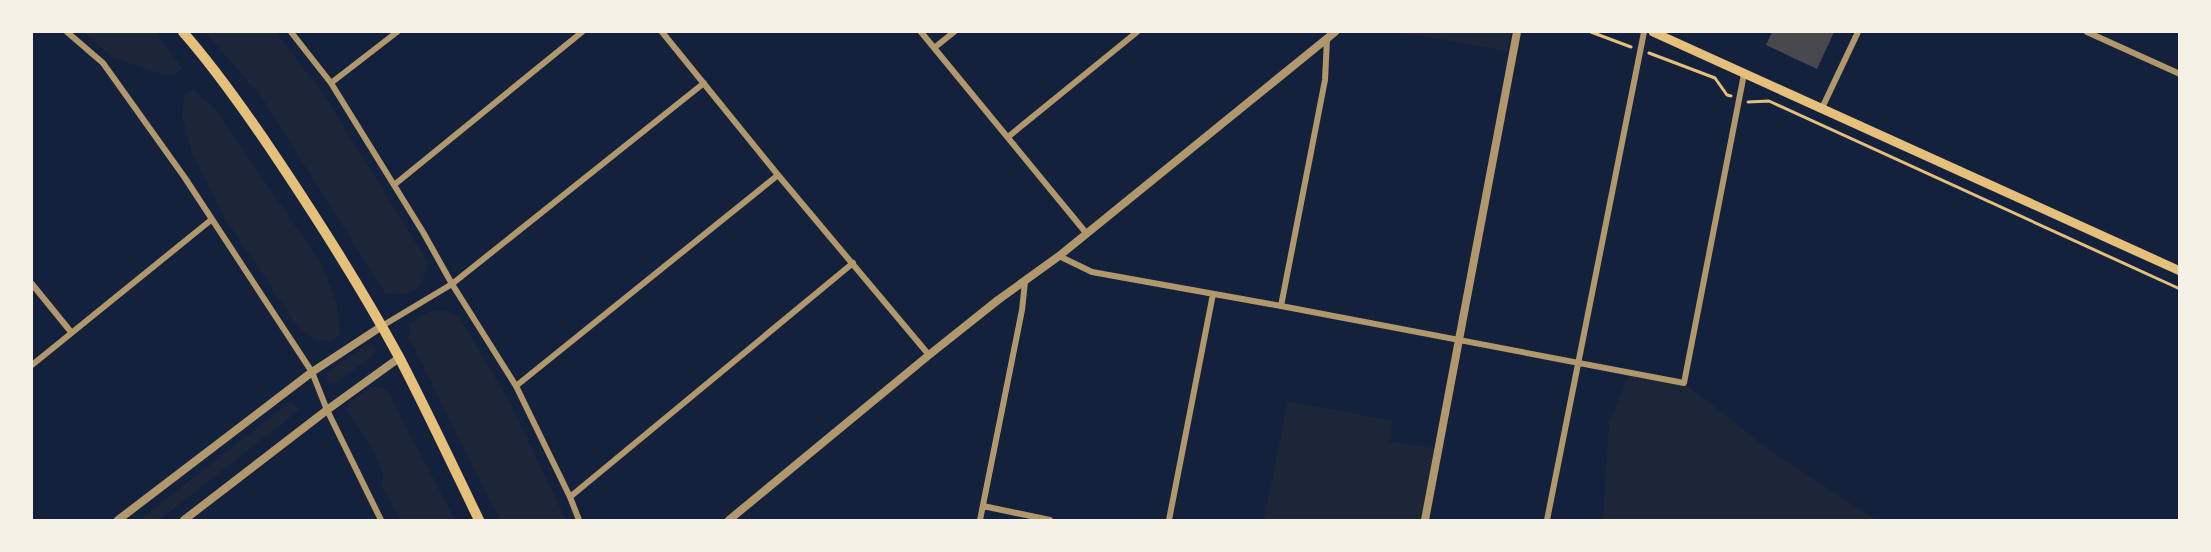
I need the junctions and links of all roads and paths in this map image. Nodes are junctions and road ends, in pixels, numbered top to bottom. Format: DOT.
graph roads {
  1 [pos="67,32"];
  2 [pos="183,32"];
  3 [pos="291,32"];
  4 [pos="397,32"];
  5 [pos="582,32"];
  6 [pos="662,32"];
  7 [pos="921,32"];
  8 [pos="954,32"];
  9 [pos="1137,32"];
  10 [pos="1335,32"];
  11 [pos="1517,32"];
  12 [pos="1591,32"];
  13 [pos="1644,32"];
  14 [pos="1653,32"];
  15 [pos="1858,32"];
  16 [pos="2087,32"];
  17 [pos="1327,39"];
  18 [pos="934,48"];
  19 [pos="1640,50"];
  20 [pos="1744,74"];
  21 [pos="2180,74"];
  22 [pos="331,83"];
  23 [pos="704,83"];
  24 [pos="1739,100"];
  25 [pos="1822,108"];
  26 [pos="1008,137"];
  27 [pos="778,175"];
  28 [pos="394,185"];
  29 [pos="211,220"];
  30 [pos="1087,234"];
  31 [pos="1059,256"];
  32 [pos="853,263"];
  33 [pos="2180,271"];
  34 [pos="1025,282"];
  35 [pos="32,284"];
  36 [pos="452,284"];
  37 [pos="2180,289"];
  38 [pos="1213,294"];
  39 [pos="1281,306"];
  40 [pos="381,326"];
  41 [pos="71,332"];
  42 [pos="1459,339"];
  43 [pos="929,355"];
  44 [pos="399,358"];
  45 [pos="1579,363"];
  46 [pos="32,365"];
  47 [pos="312,372"];
  48 [pos="516,386"];
  49 [pos="327,410"];
  50 [pos="570,496"];
  51 [pos="983,506"];
  52 [pos="118,520"];
  53 [pos="184,520"];
  54 [pos="381,520"];
  55 [pos="479,520"];
  56 [pos="579,520"];
  57 [pos="729,520"];
  58 [pos="980,520"];
  59 [pos="1050,520"];
  60 [pos="1169,520"];
  61 [pos="1425,520"];
  62 [pos="1548,520"];
  1 -- 29 [label="street"];
  2 -- 40 [label="main road"];
  3 -- 22 [label="street"];
  4 -- 22 [label="street"];
  5 -- 28 [label="street"];
  6 -- 23 [label="street"];
  7 -- 18 [label="street"];
  8 -- 18 [label="street"];
  9 -- 26 [label="street"];
  10 -- 17 [label="street"];
  11 -- 42 [label="street"];
  12 -- 19 [label="path"];
  13 -- 19 [label="street"];
  14 -- 20 [label="main road"];
  15 -- 25 [label="street"];
  16 -- 21 [label="street"];
  17 -- 30 [label="street"];
  17 -- 39 [label="street"];
  18 -- 26 [label="street"];
  19 -- 24 [label="path"];
  19 -- 45 [label="street"];
  20 -- 24 [label="street"];
  20 -- 25 [label="main road"];
  22 -- 28 [label="street"];
  23 -- 27 [label="street"];
  23 -- 36 [label="street"];
  24 -- 37 [label="path"];
  24 -- 45 [label="street"];
  25 -- 33 [label="main road"];
  26 -- 30 [label="street"];
  27 -- 32 [label="street"];
  27 -- 48 [label="street"];
  28 -- 36 [label="street"];
  29 -- 41 [label="street"];
  29 -- 47 [label="street"];
  30 -- 31 [label="street"];
  31 -- 34 [label="street"];
  31 -- 38 [label="street"];
  32 -- 43 [label="street"];
  32 -- 50 [label="street"];
  34 -- 43 [label="street"];
  34 -- 51 [label="street"];
  35 -- 41 [label="street"];
  36 -- 40 [label="street"];
  36 -- 48 [label="street"];
  38 -- 39 [label="street"];
  38 -- 60 [label="street"];
  39 -- 42 [label="street"];
  40 -- 44 [label="main road"];
  40 -- 47 [label="street"];
  41 -- 46 [label="street"];
  42 -- 45 [label="street"];
  42 -- 61 [label="street"];
  43 -- 57 [label="street"];
  44 -- 49 [label="street"];
  44 -- 55 [label="main road"];
  45 -- 62 [label="street"];
  47 -- 49 [label="street"];
  47 -- 52 [label="street"];
  48 -- 50 [label="street"];
  49 -- 53 [label="street"];
  49 -- 54 [label="street"];
  50 -- 56 [label="street"];
  51 -- 58 [label="street"];
  51 -- 59 [label="street"];
}
